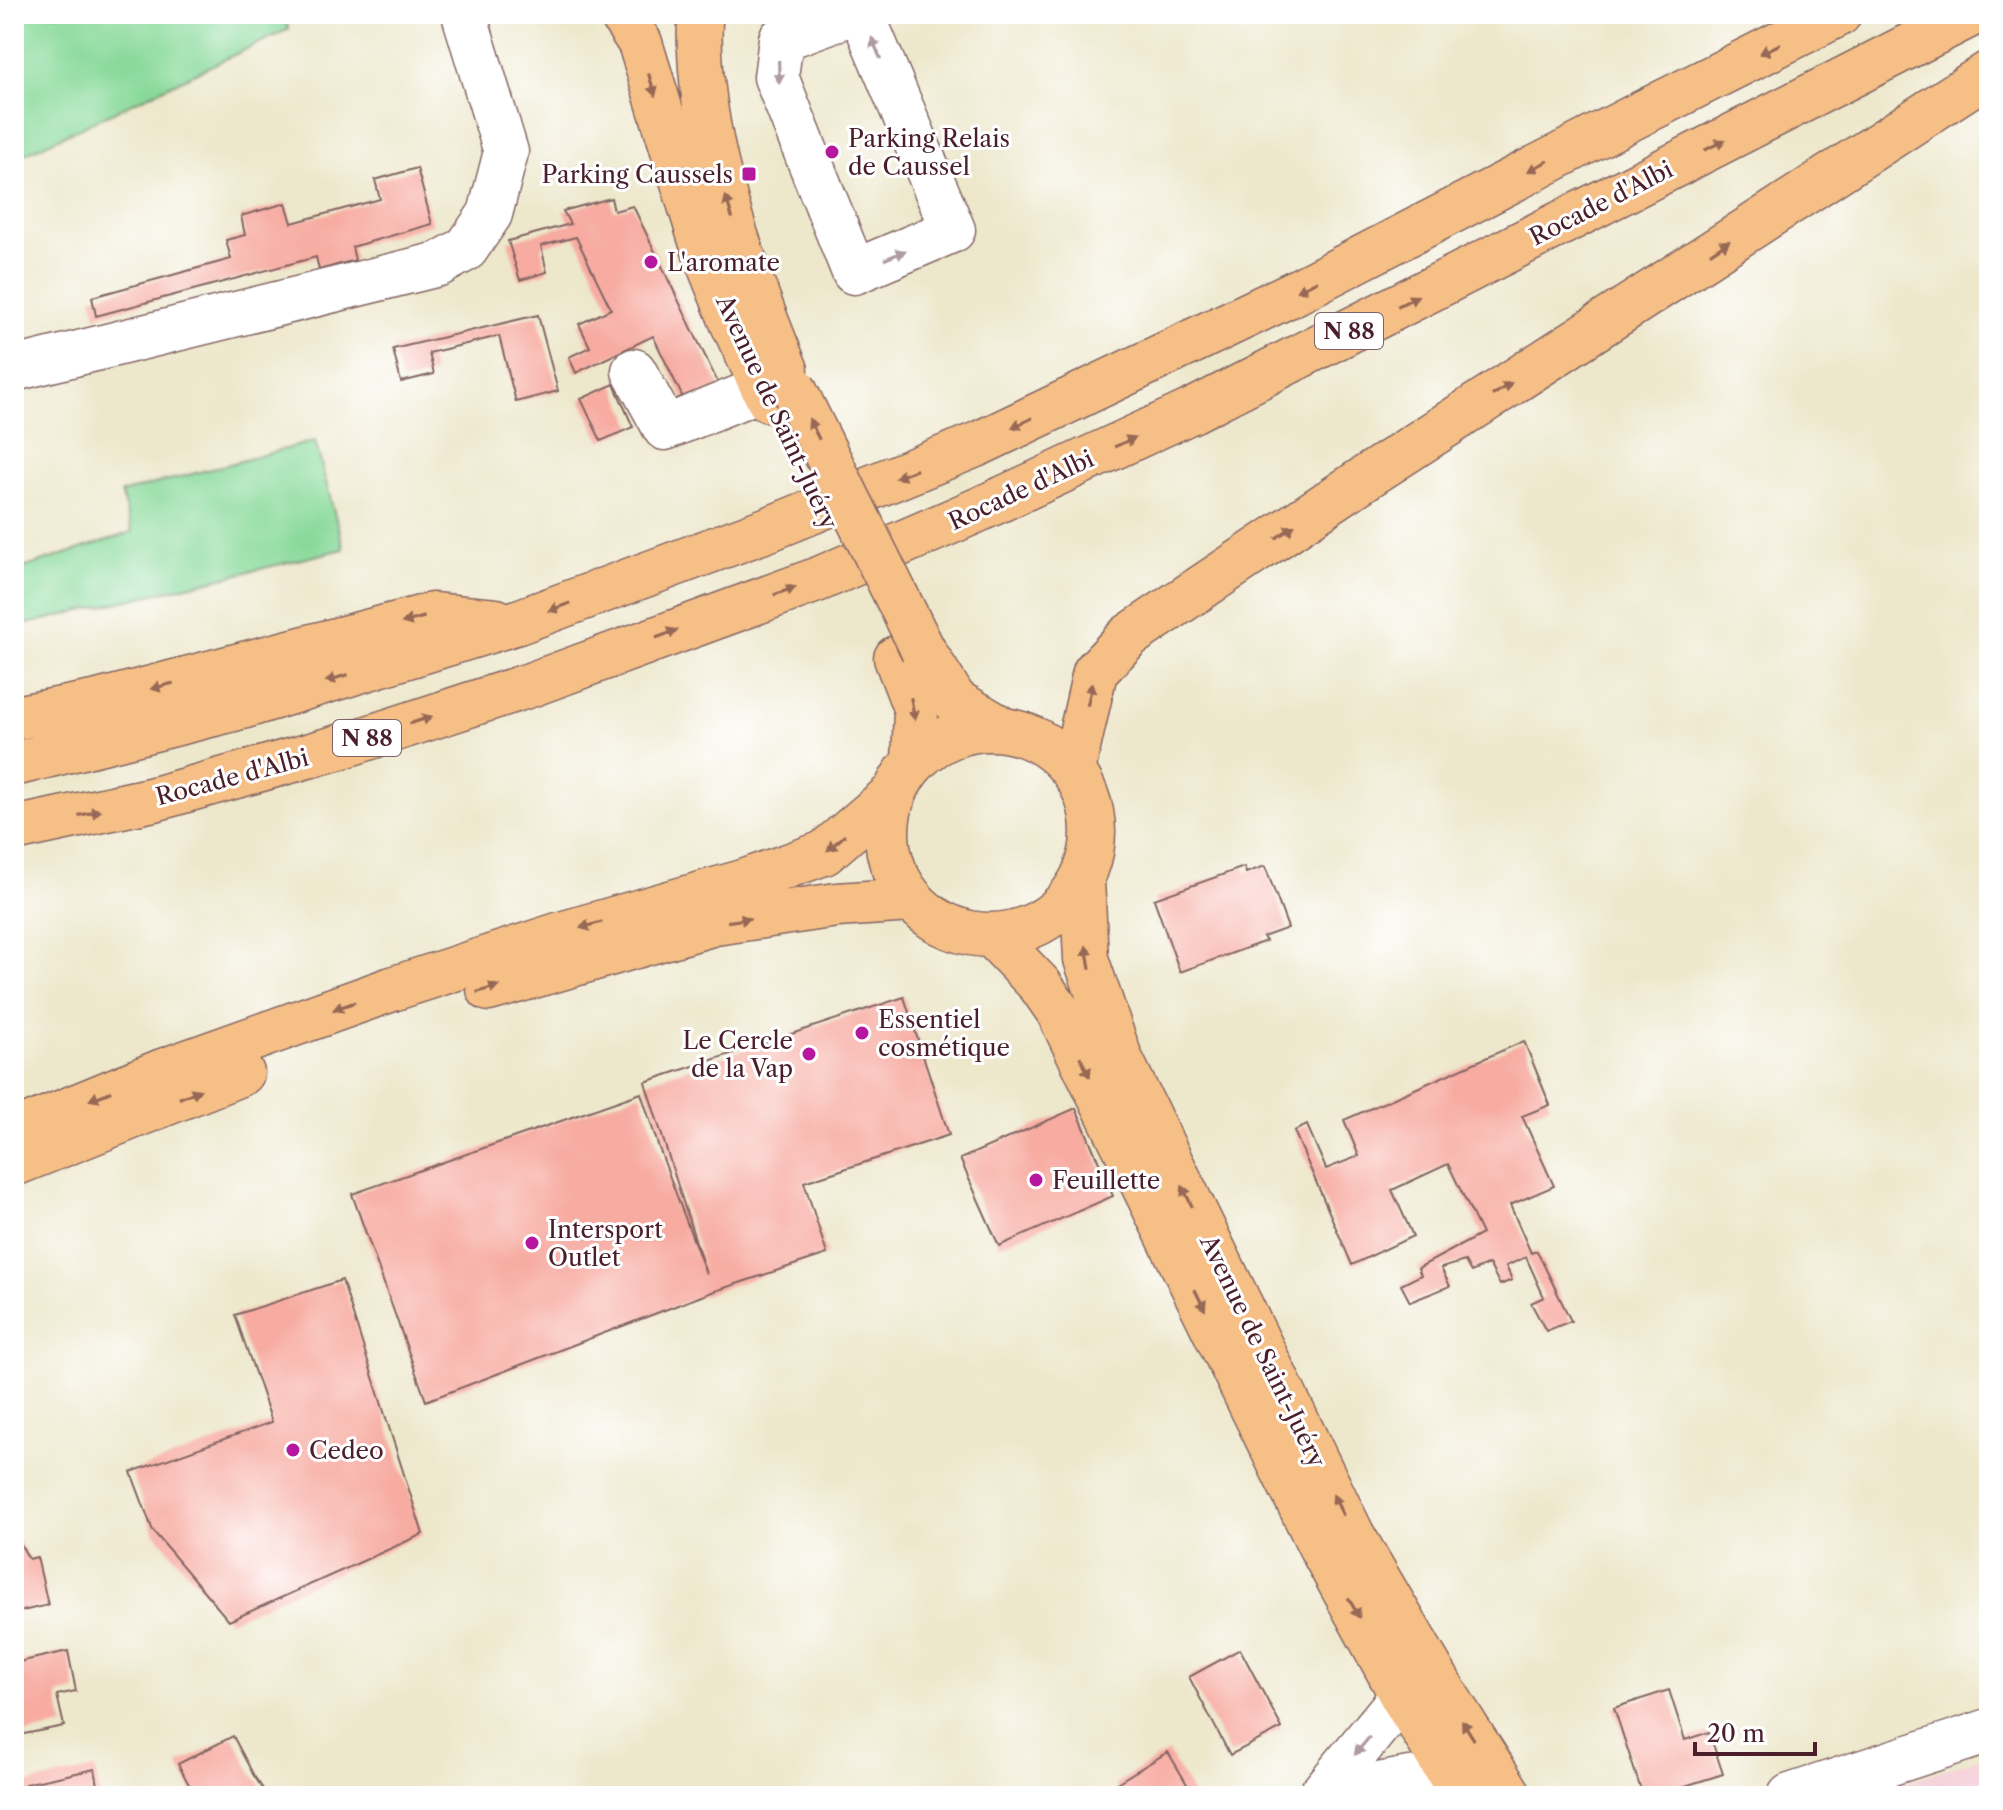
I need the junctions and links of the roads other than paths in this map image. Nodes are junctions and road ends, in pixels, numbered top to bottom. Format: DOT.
graph roads {
  1 [pos="464,14"];
  2 [pos="621,14"];
  3 [pos="701,14"];
  4 [pos="849,14"];
  5 [pos="862,14"];
  6 [pos="1839,14"];
  7 [pos="1972,14"];
  8 [pos="1989,73"];
  9 [pos="14,369"];
  10 [pos="634,371"];
  11 [pos="775,392"];
  12 [pos="518,622"];
  13 [pos="909,654"];
  14 [pos="14,718"];
  15 [pos="1004,730"];
  16 [pos="14,764"];
  17 [pos="1073,770"];
  18 [pos="905,777"];
  19 [pos="14,829"];
  20 [pos="1082,880"];
  21 [pos="912,900"];
  22 [pos="993,936"];
  23 [pos="14,1132"];
  24 [pos="14,1164"];
  25 [pos="1402,1696"];
  26 [pos="1989,1731"];
  27 [pos="1458,1788"];
  28 [pos="1320,1796"];
  29 [pos="1510,1796"];
  30 [pos="1790,1796"];
  1 -- 9 [label="street"];
  2 -- 11 [label="main road, Avenue de Saint-Juéry, one-way"];
  11 -- 3 [label="main road, one-way"];
  4 -- 5 [label="street, one-way"];
  6 -- 12 [label="main road, N 88, one-way"];
  19 -- 7 [label="main road, Rocade d'Albi / N 88, one-way"];
  17 -- 8 [label="main road, one-way"];
  10 -- 11 [label="street"];
  11 -- 13 [label="main road, Avenue de Saint-Juéry"];
  12 -- 14 [label="main road, one-way"];
  12 -- 16 [label="main road, N 88, one-way"];
  13 -- 15 [label="main road"];
  13 -- 18 [label="main road, Avenue de Saint-Juéry, one-way"];
  15 -- 17 [label="main road"];
  15 -- 18 [label="main road"];
  17 -- 20 [label="main road"];
  18 -- 21 [label="main road"];
  18 -- 23 [label="main road, one-way"];
  20 -- 22 [label="main road"];
  29 -- 20 [label="main road, Avenue de Saint-Juéry, one-way"];
  21 -- 22 [label="main road"];
  24 -- 21 [label="main road, one-way"];
  22 -- 25 [label="main road, Avenue de Saint-Juéry, one-way"];
  25 -- 27 [label="main road, Avenue de Saint-Juéry"];
  25 -- 28 [label="street, one-way"];
  26 -- 30 [label="street"];
  27 -- 28 [label="street"];
}
